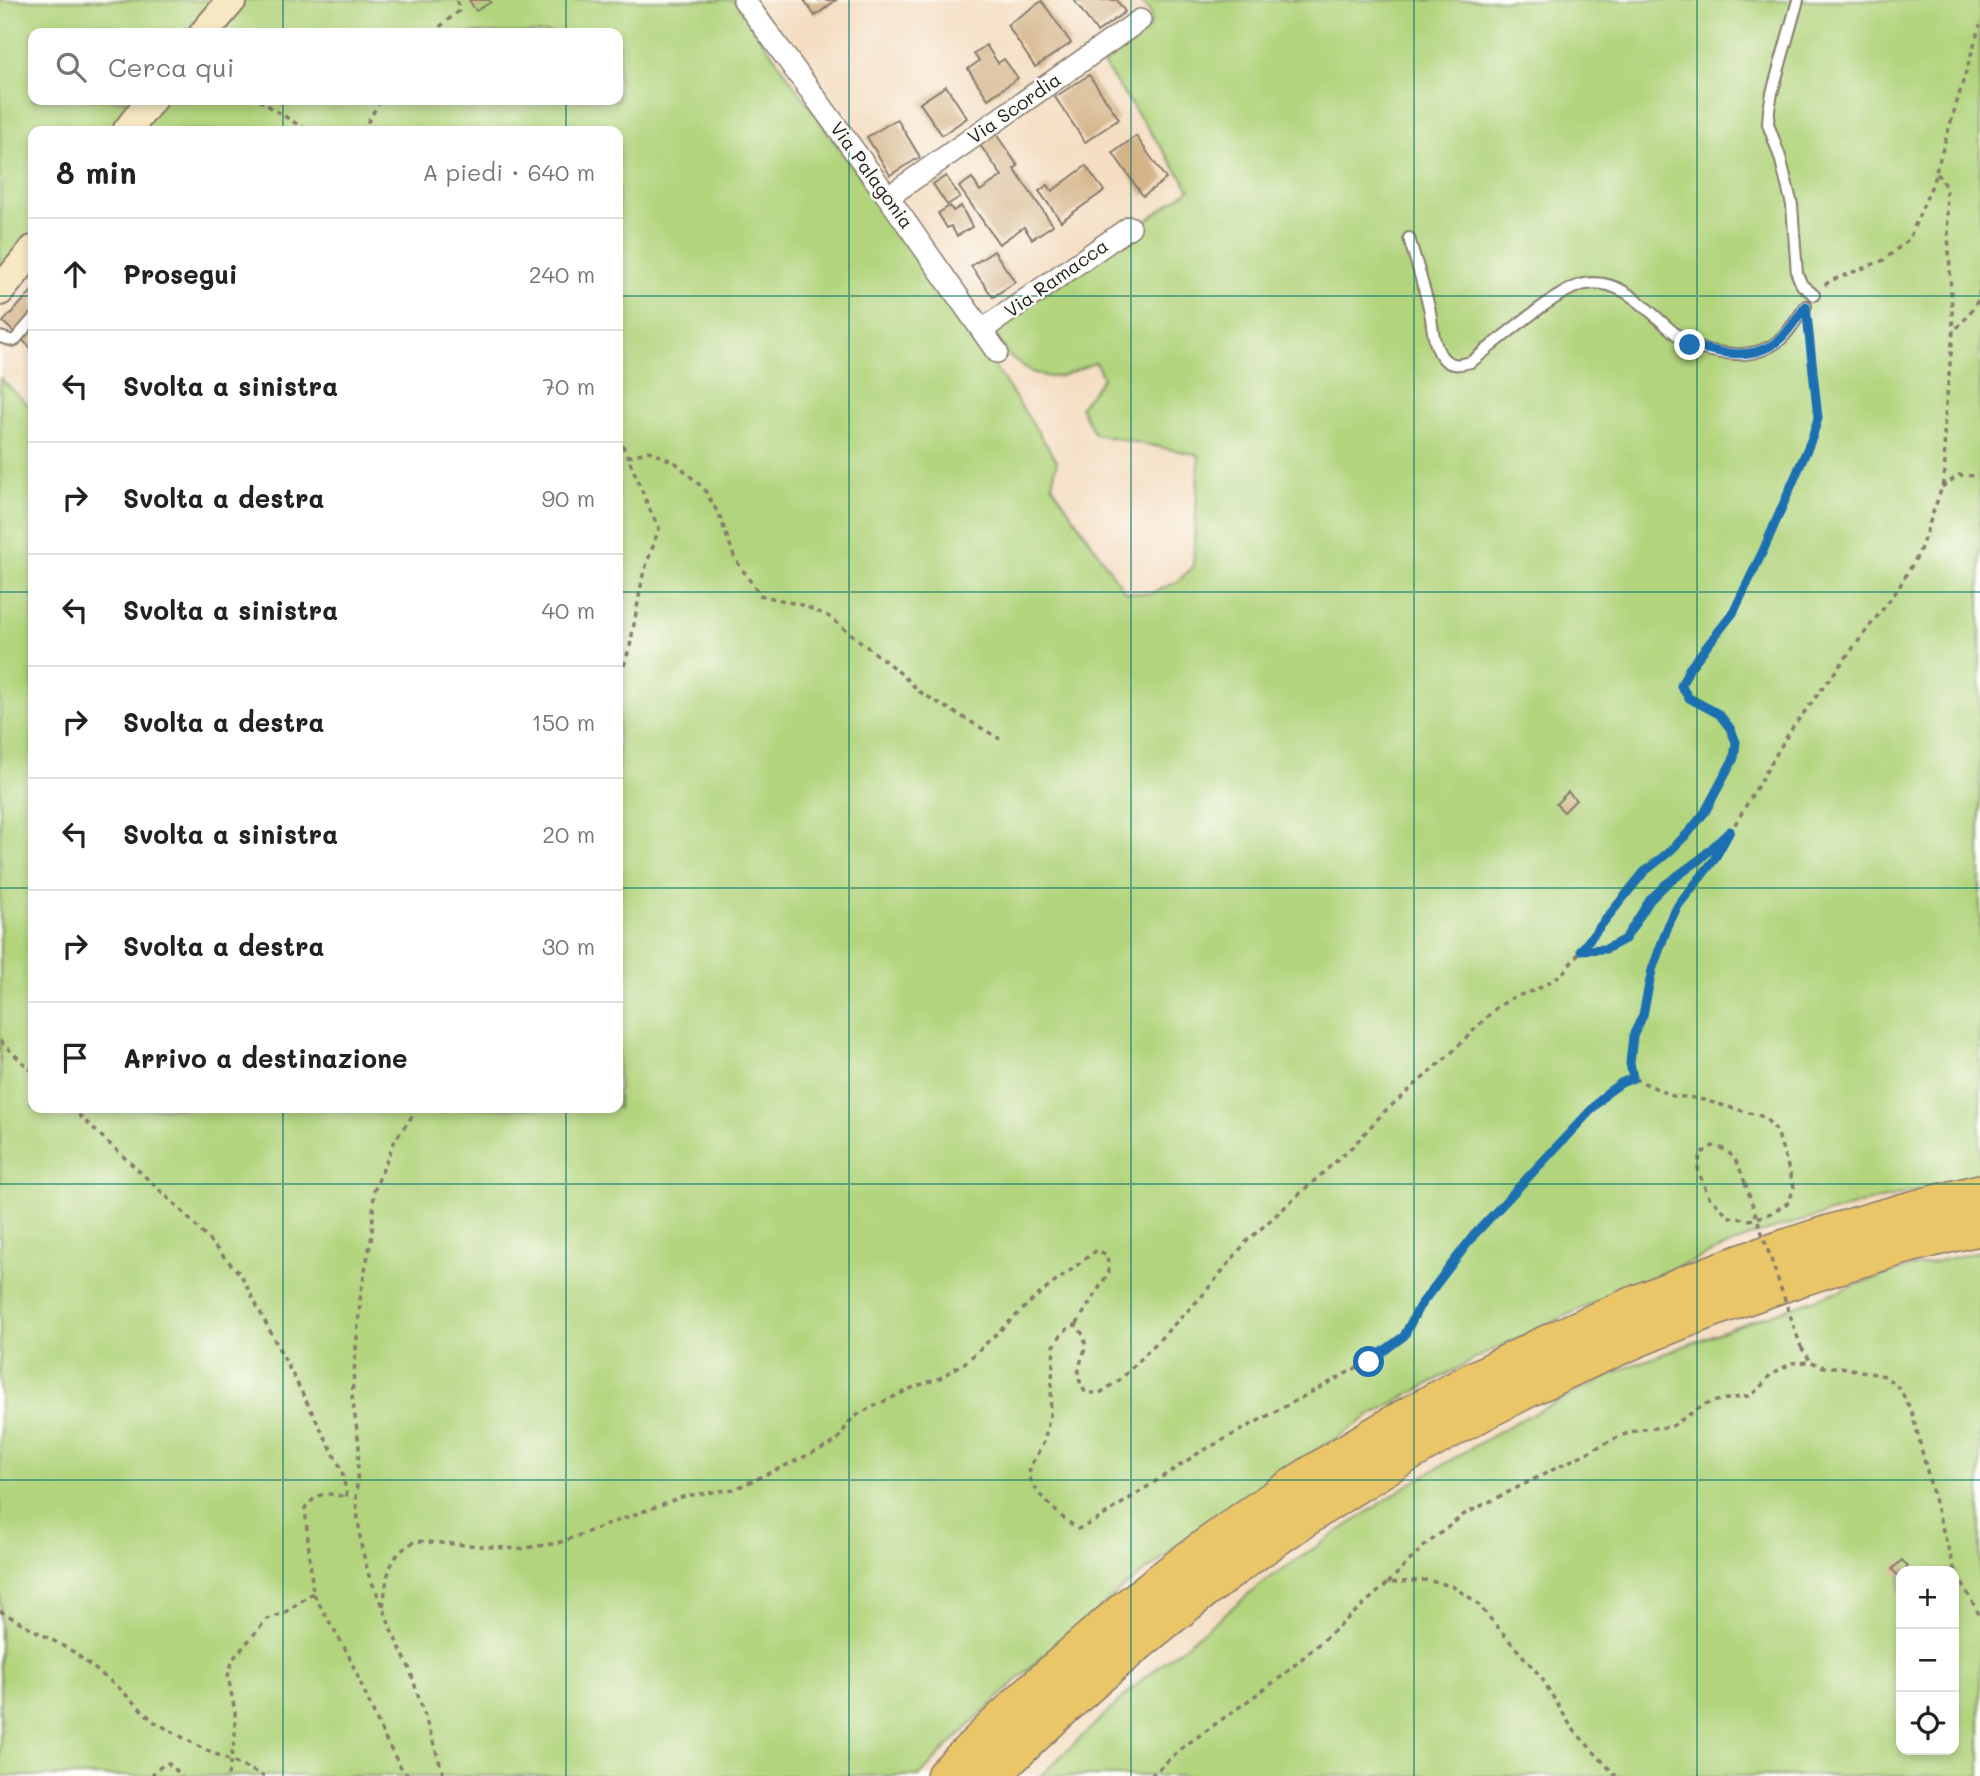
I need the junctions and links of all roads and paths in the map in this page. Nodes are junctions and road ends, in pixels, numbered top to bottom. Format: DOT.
graph roads {
  1 [pos="232,0"];
  2 [pos="457,0"];
  3 [pos="744,0"];
  4 [pos="1798,0"];
  5 [pos="1140,20"];
  6 [pos="1980,25"];
  7 [pos="208,28"];
  8 [pos="438,28"];
  9 [pos="147,105"];
  10 [pos="267,105"];
  11 [pos="378,105"];
  12 [pos="131,126"];
  13 [pos="300,126"];
  14 [pos="365,126"];
  15 [pos="1935,174"];
  16 [pos="888,197"];
  17 [pos="1130,227"];
  18 [pos="1409,238"];
  19 [pos="28,256"];
  20 [pos="1980,280"];
  21 [pos="0,291"];
  22 [pos="1814,295"];
  23 [pos="1806,306"];
  24 [pos="28,324"];
  25 [pos="982,330"];
  26 [pos="1953,332"];
  27 [pos="0,337"];
  28 [pos="997,352"];
  29 [pos="623,446"];
  30 [pos="628,457"];
  31 [pos="1980,476"];
  32 [pos="1942,487"];
  33 [pos="623,669"];
  34 [pos="1000,739"];
  35 [pos="1730,831"];
  36 [pos="1581,950"];
  37 [pos="0,1041"];
  38 [pos="28,1067"];
  39 [pos="1633,1078"];
  40 [pos="76,1113"];
  41 [pos="414,1113"];
  42 [pos="1980,1193"];
  43 [pos="1980,1227"];
  44 [pos="1076,1325"];
  45 [pos="1811,1362"];
  46 [pos="1388,1583"];
  47 [pos="313,1593"];
  48 [pos="383,1606"];
  49 [pos="0,1611"];
  50 [pos="1980,1616"];
  51 [pos="231,1761"];
  52 [pos="152,1776"];
  53 [pos="182,1776"];
  54 [pos="228,1776"];
  55 [pos="264,1776"];
  56 [pos="409,1776"];
  57 [pos="444,1776"];
  58 [pos="945,1776"];
  59 [pos="990,1776"];
  60 [pos="1151,1776"];
  61 [pos="1616,1776"];
  1 -- 7 [label="street"];
  2 -- 8 [label="path"];
  3 -- 16 [label="street, Via Palagonia"];
  4 -- 22 [label="lane"];
  5 -- 16 [label="street, Via Scordia"];
  6 -- 15 [label="path"];
  9 -- 12 [label="street"];
  10 -- 13 [label="path"];
  11 -- 14 [label="path"];
  15 -- 22 [label="path"];
  15 -- 26 [label="path"];
  16 -- 25 [label="street, Via Palagonia"];
  17 -- 25 [label="street, Via Ramacca"];
  18 -- 23 [label="lane"];
  19 -- 21 [label="street"];
  20 -- 26 [label="path"];
  23 -- 36 [label="path"];
  24 -- 27 [label="lane"];
  25 -- 28 [label="street, Via Palagonia"];
  26 -- 32 [label="path"];
  29 -- 30 [label="path"];
  30 -- 33 [label="path"];
  30 -- 34 [label="path"];
  31 -- 32 [label="path"];
  32 -- 35 [label="path"];
  35 -- 36 [label="path"];
  35 -- 39 [label="path"];
  36 -- 44 [label="path"];
  37 -- 38 [label="path"];
  39 -- 44 [label="path"];
  39 -- 45 [label="path, bridge"];
  40 -- 47 [label="path"];
  41 -- 48 [label="path"];
  42 -- 58 [label="highway"];
  43 -- 59 [label="highway"];
  44 -- 48 [label="path"];
  45 -- 46 [label="path"];
  45 -- 50 [label="path"];
  46 -- 60 [label="path"];
  46 -- 61 [label="path"];
  47 -- 51 [label="path"];
  47 -- 56 [label="path"];
  48 -- 57 [label="path"];
  49 -- 51 [label="path"];
  51 -- 54 [label="path"];
  51 -- 55 [label="path"];
  52 -- 53 [label="path"];
}
